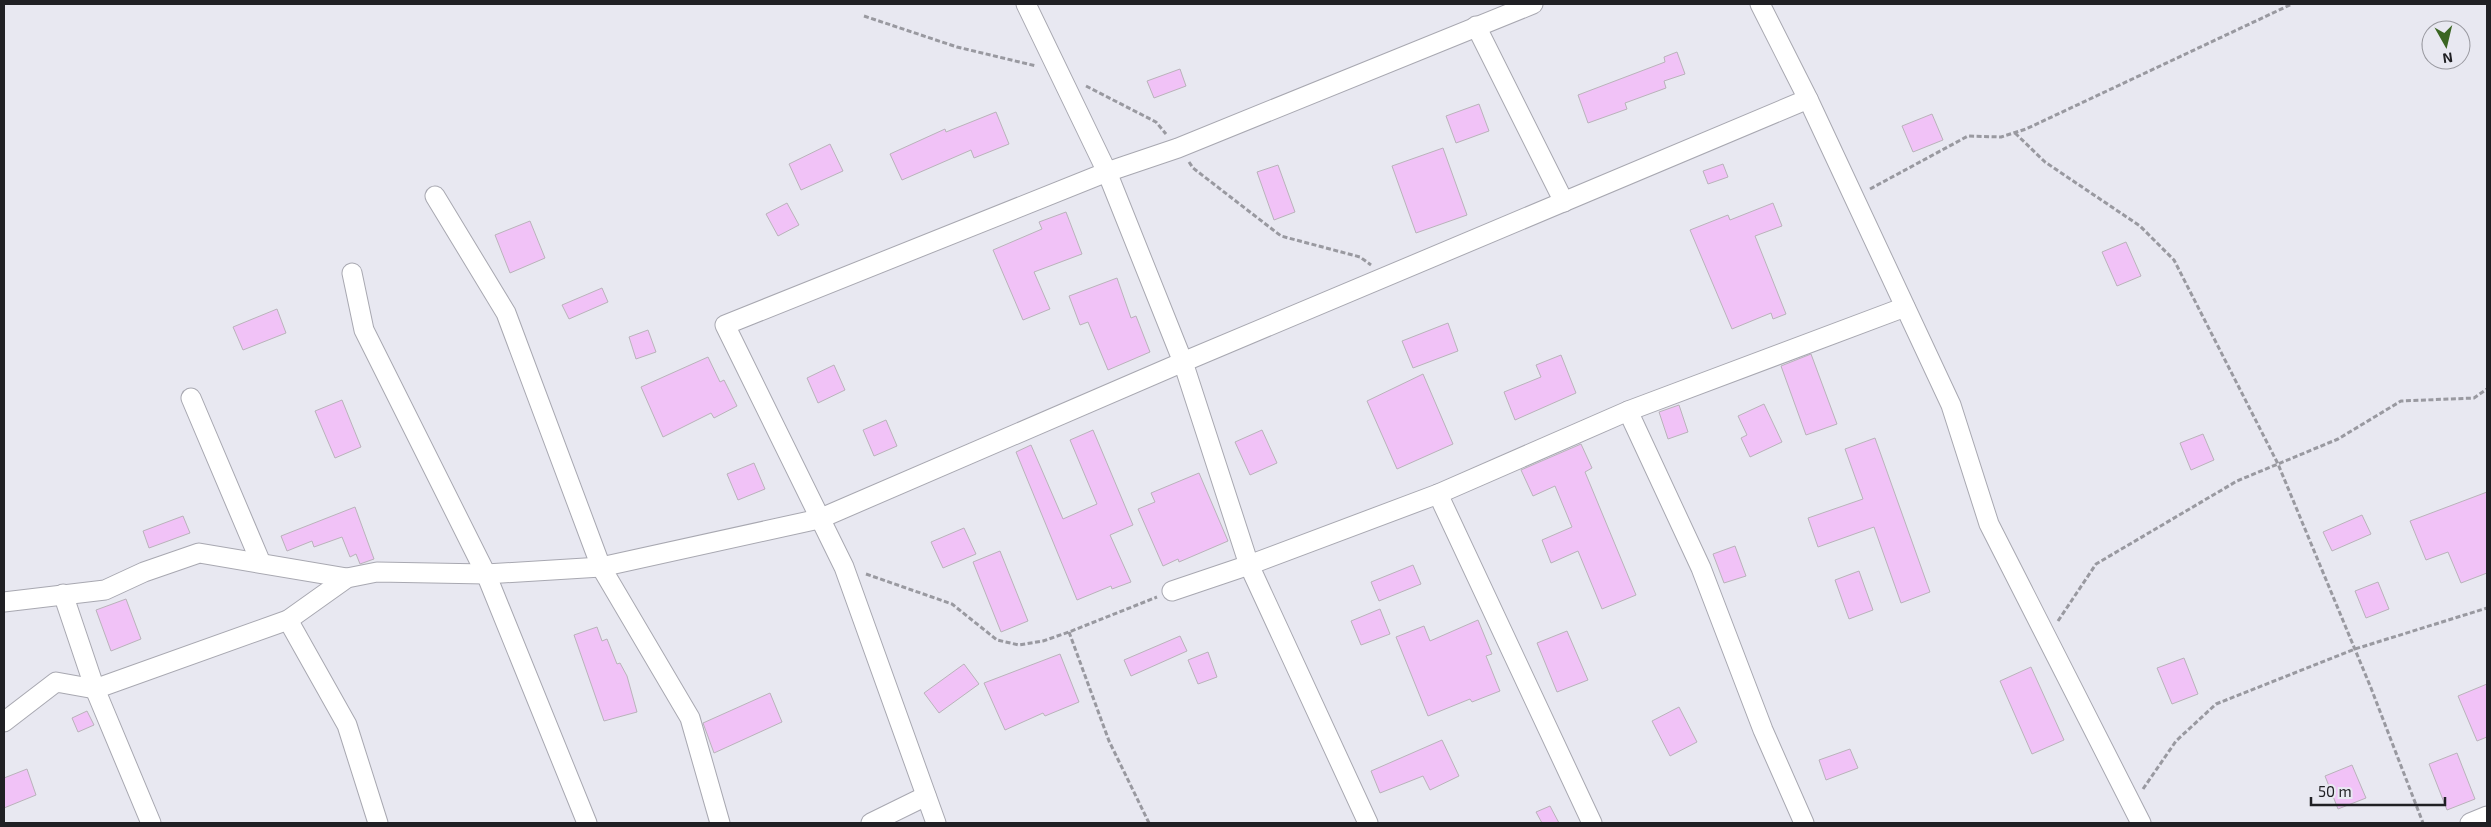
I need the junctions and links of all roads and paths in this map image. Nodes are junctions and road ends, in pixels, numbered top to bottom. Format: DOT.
graph roads {
  1 [pos="1026,4"];
  2 [pos="1532,4"];
  3 [pos="1760,4"];
  4 [pos="2292,4"];
  5 [pos="864,16"];
  6 [pos="1476,26"];
  7 [pos="1059,72"];
  8 [pos="1085,86"];
  9 [pos="1808,99"];
  10 [pos="2015,133"];
  11 [pos="1178,148"];
  12 [pos="1107,172"];
  13 [pos="435,196"];
  14 [pos="1854,198"];
  15 [pos="1564,202"];
  16 [pos="352,273"];
  17 [pos="1388,276"];
  18 [pos="1905,307"];
  19 [pos="1183,362"];
  20 [pos="2487,389"];
  21 [pos="191,398"];
  22 [pos="1628,411"];
  23 [pos="2278,464"];
  24 [pos="1438,494"];
  25 [pos="819,519"];
  26 [pos="261,563"];
  27 [pos="1249,565"];
  28 [pos="601,567"];
  29 [pos="844,567"];
  30 [pos="486,574"];
  31 [pos="347,578"];
  32 [pos="1172,591"];
  33 [pos="63,594"];
  34 [pos="4,602"];
  35 [pos="2487,608"];
  36 [pos="288,620"];
  37 [pos="1069,632"];
  38 [pos="2046,638"];
  39 [pos="2355,649"];
  40 [pos="95,689"];
  41 [pos="4,722"];
  42 [pos="926,796"];
  43 [pos="2132,806"];
  44 [pos="2487,816"];
  45 [pos="151,823"];
  46 [pos="378,823"];
  47 [pos="587,823"];
  48 [pos="720,823"];
  49 [pos="870,823"];
  50 [pos="936,823"];
  51 [pos="1149,823"];
  52 [pos="1368,823"];
  53 [pos="1592,823"];
  54 [pos="1804,823"];
  55 [pos="2141,823"];
  56 [pos="2423,823"];
  57 [pos="2470,823"];
  1 -- 7 [label="street"];
  2 -- 6 [label="street"];
  3 -- 9 [label="street"];
  4 -- 10 [label="path"];
  5 -- 7 [label="path"];
  6 -- 11 [label="street"];
  6 -- 15 [label="street"];
  7 -- 12 [label="street"];
  8 -- 11 [label="path"];
  9 -- 14 [label="street"];
  9 -- 15 [label="street"];
  10 -- 14 [label="path"];
  10 -- 23 [label="path"];
  11 -- 12 [label="street"];
  11 -- 17 [label="path"];
  12 -- 19 [label="street"];
  12 -- 25 [label="street"];
  13 -- 28 [label="street"];
  14 -- 18 [label="street"];
  15 -- 17 [label="street"];
  16 -- 30 [label="street"];
  17 -- 19 [label="street"];
  18 -- 22 [label="street"];
  18 -- 38 [label="street"];
  19 -- 25 [label="street"];
  19 -- 27 [label="street"];
  20 -- 23 [label="path"];
  21 -- 26 [label="street"];
  22 -- 24 [label="street"];
  22 -- 54 [label="street"];
  23 -- 38 [label="path"];
  23 -- 39 [label="path"];
  24 -- 27 [label="street"];
  24 -- 53 [label="street"];
  25 -- 28 [label="street"];
  25 -- 29 [label="street"];
  26 -- 31 [label="street"];
  26 -- 33 [label="street"];
  27 -- 32 [label="street"];
  27 -- 52 [label="street"];
  28 -- 30 [label="street"];
  28 -- 48 [label="street"];
  29 -- 37 [label="path"];
  29 -- 42 [label="street"];
  30 -- 31 [label="street"];
  30 -- 47 [label="street"];
  31 -- 36 [label="street"];
  32 -- 37 [label="path"];
  33 -- 34 [label="street"];
  33 -- 40 [label="street"];
  35 -- 39 [label="path"];
  36 -- 40 [label="street"];
  36 -- 46 [label="street"];
  37 -- 51 [label="path"];
  38 -- 43 [label="street"];
  39 -- 43 [label="path"];
  39 -- 56 [label="path"];
  40 -- 41 [label="street"];
  40 -- 45 [label="street"];
  42 -- 49 [label="street"];
  42 -- 50 [label="street"];
  43 -- 55 [label="street"];
  44 -- 57 [label="street"];
}
